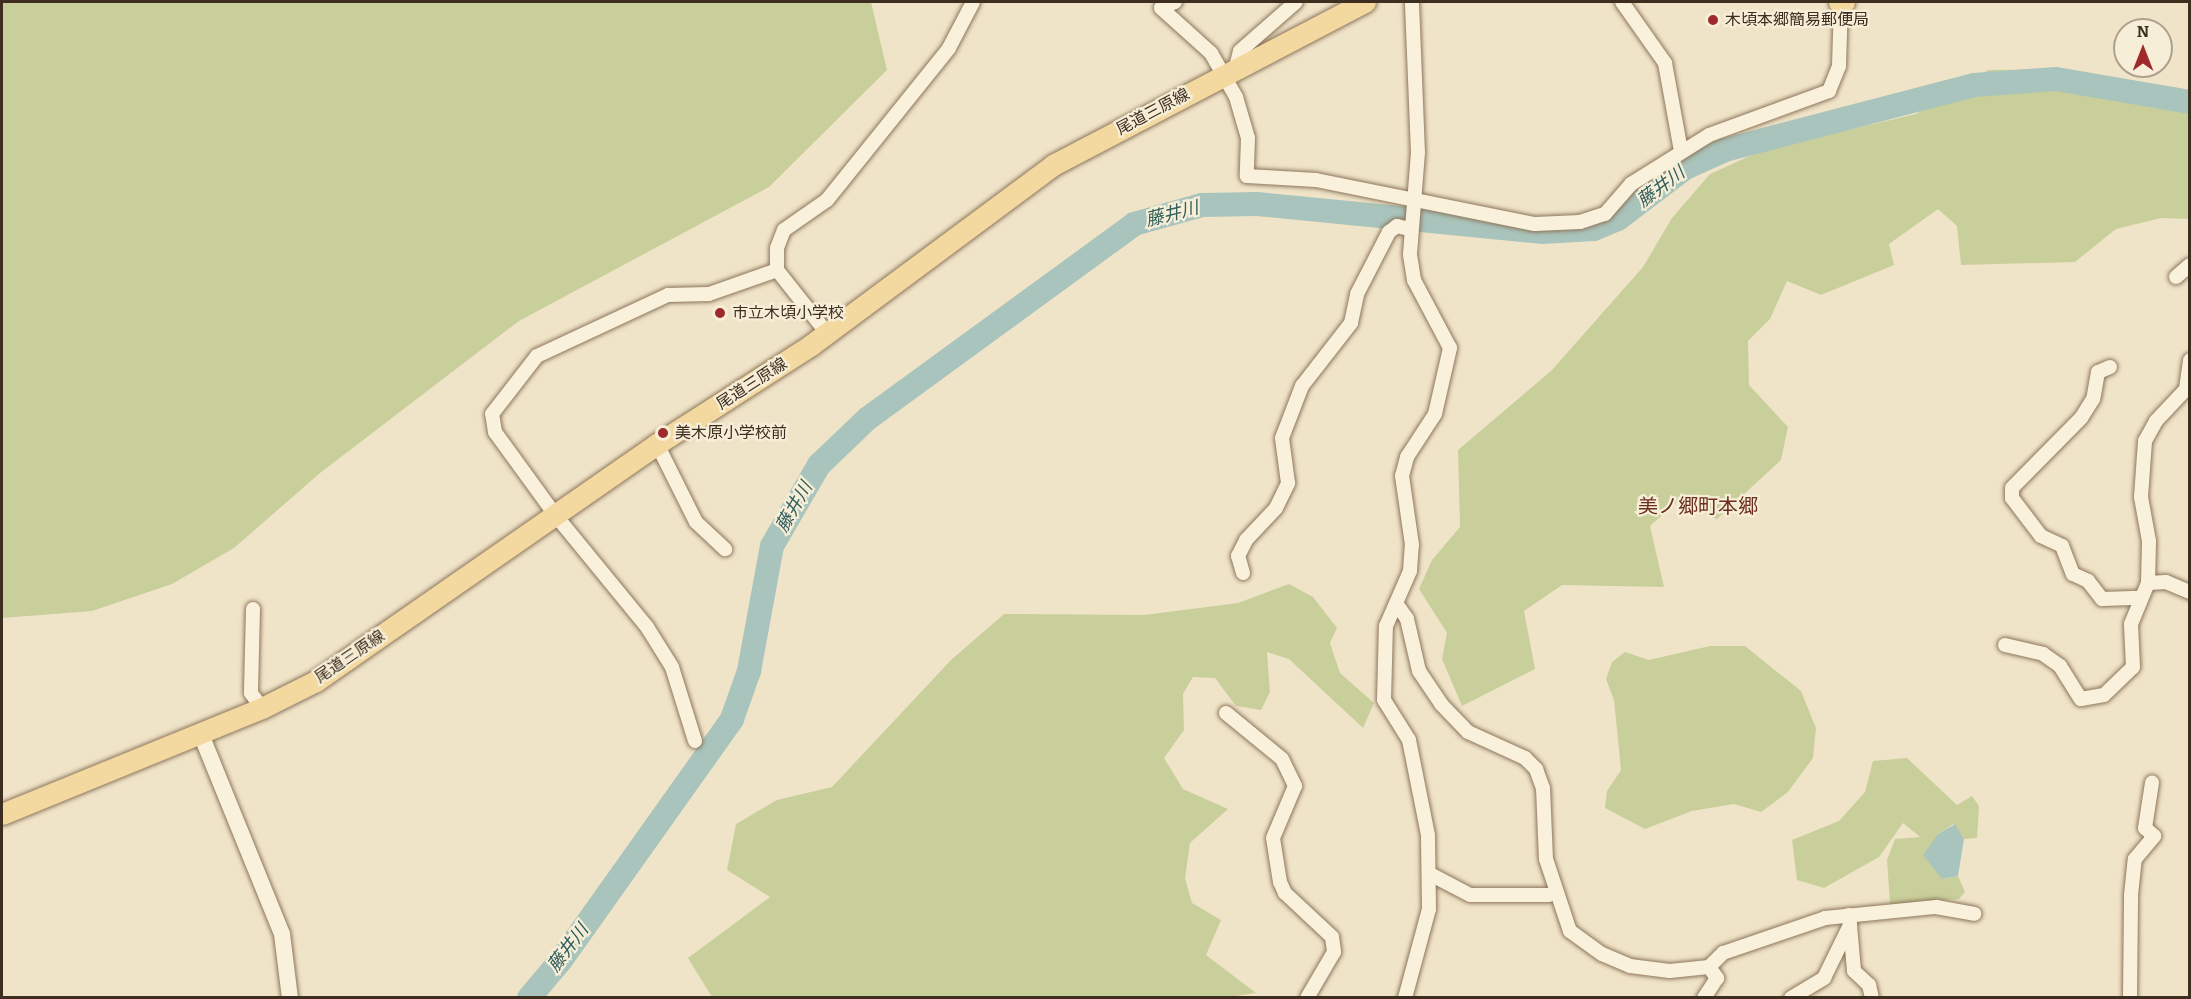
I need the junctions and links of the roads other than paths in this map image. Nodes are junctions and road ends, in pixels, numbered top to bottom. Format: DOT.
graph roads {
  1 [pos="973,2"];
  2 [pos="1175,2"];
  3 [pos="1296,2"];
  4 [pos="1365,2"];
  5 [pos="1412,2"];
  6 [pos="1622,2"];
  7 [pos="1841,2"];
  8 [pos="1230,70"];
  9 [pos="1681,152"];
  10 [pos="1414,196"];
  11 [pos="1409,229"];
  12 [pos="2190,265"];
  13 [pos="777,270"];
  14 [pos="2176,277"];
  15 [pos="827,333"];
  16 [pos="2190,360"];
  17 [pos="2110,367"];
  18 [pos="657,444"];
  19 [pos="556,516"];
  20 [pos="725,549"];
  21 [pos="1243,573"];
  22 [pos="2148,583"];
  23 [pos="2190,592"];
  24 [pos="2140,598"];
  25 [pos="1398,606"];
  26 [pos="253,609"];
  27 [pos="2006,645"];
  28 [pos="262,708"];
  29 [pos="1226,713"];
  30 [pos="200,732"];
  31 [pos="695,741"];
  32 [pos="2152,783"];
  33 [pos="2,814"];
  34 [pos="1546,859"];
  35 [pos="1430,874"];
  36 [pos="1549,894"];
  37 [pos="1974,914"];
  38 [pos="1849,920"];
  39 [pos="1570,931"];
  40 [pos="1709,967"];
  41 [pos="290,996"];
  42 [pos="1307,998"];
  43 [pos="1405,998"];
  44 [pos="1704,998"];
  45 [pos="1791,998"];
  46 [pos="1872,998"];
  47 [pos="2130,998"];
  1 -- 13 [label="street"];
  2 -- 8 [label="street"];
  3 -- 8 [label="street"];
  4 -- 8 [label="main road, 尾道三原線"];
  5 -- 10 [label="street"];
  6 -- 9 [label="street"];
  7 -- 9 [label="street"];
  8 -- 10 [label="street"];
  8 -- 15 [label="main road, 尾道三原線"];
  9 -- 10 [label="street"];
  10 -- 11 [label="street"];
  11 -- 21 [label="street"];
  11 -- 25 [label="street"];
  12 -- 14 [label="street"];
  13 -- 15 [label="street"];
  13 -- 19 [label="street"];
  15 -- 18 [label="main road, 尾道三原線"];
  16 -- 22 [label="street"];
  17 -- 24 [label="street"];
  18 -- 19 [label="main road, 尾道三原線"];
  18 -- 20 [label="street"];
  19 -- 28 [label="main road, 尾道三原線"];
  19 -- 31 [label="street"];
  22 -- 23 [label="street"];
  22 -- 24 [label="street"];
  24 -- 27 [label="street"];
  25 -- 34 [label="street"];
  25 -- 35 [label="street"];
  26 -- 28 [label="street"];
  28 -- 30 [label="main road, 尾道三原線"];
  29 -- 42 [label="street"];
  30 -- 33 [label="main road, 尾道三原線"];
  30 -- 41 [label="street"];
  32 -- 47 [label="street"];
  34 -- 36 [label="street"];
  34 -- 39 [label="street"];
  35 -- 36 [label="street"];
  35 -- 43 [label="street"];
  36 -- 39 [label="street"];
  37 -- 38 [label="street"];
  38 -- 40 [label="street"];
  38 -- 45 [label="street"];
  38 -- 46 [label="street"];
  39 -- 40 [label="street"];
  40 -- 44 [label="street"];
}
